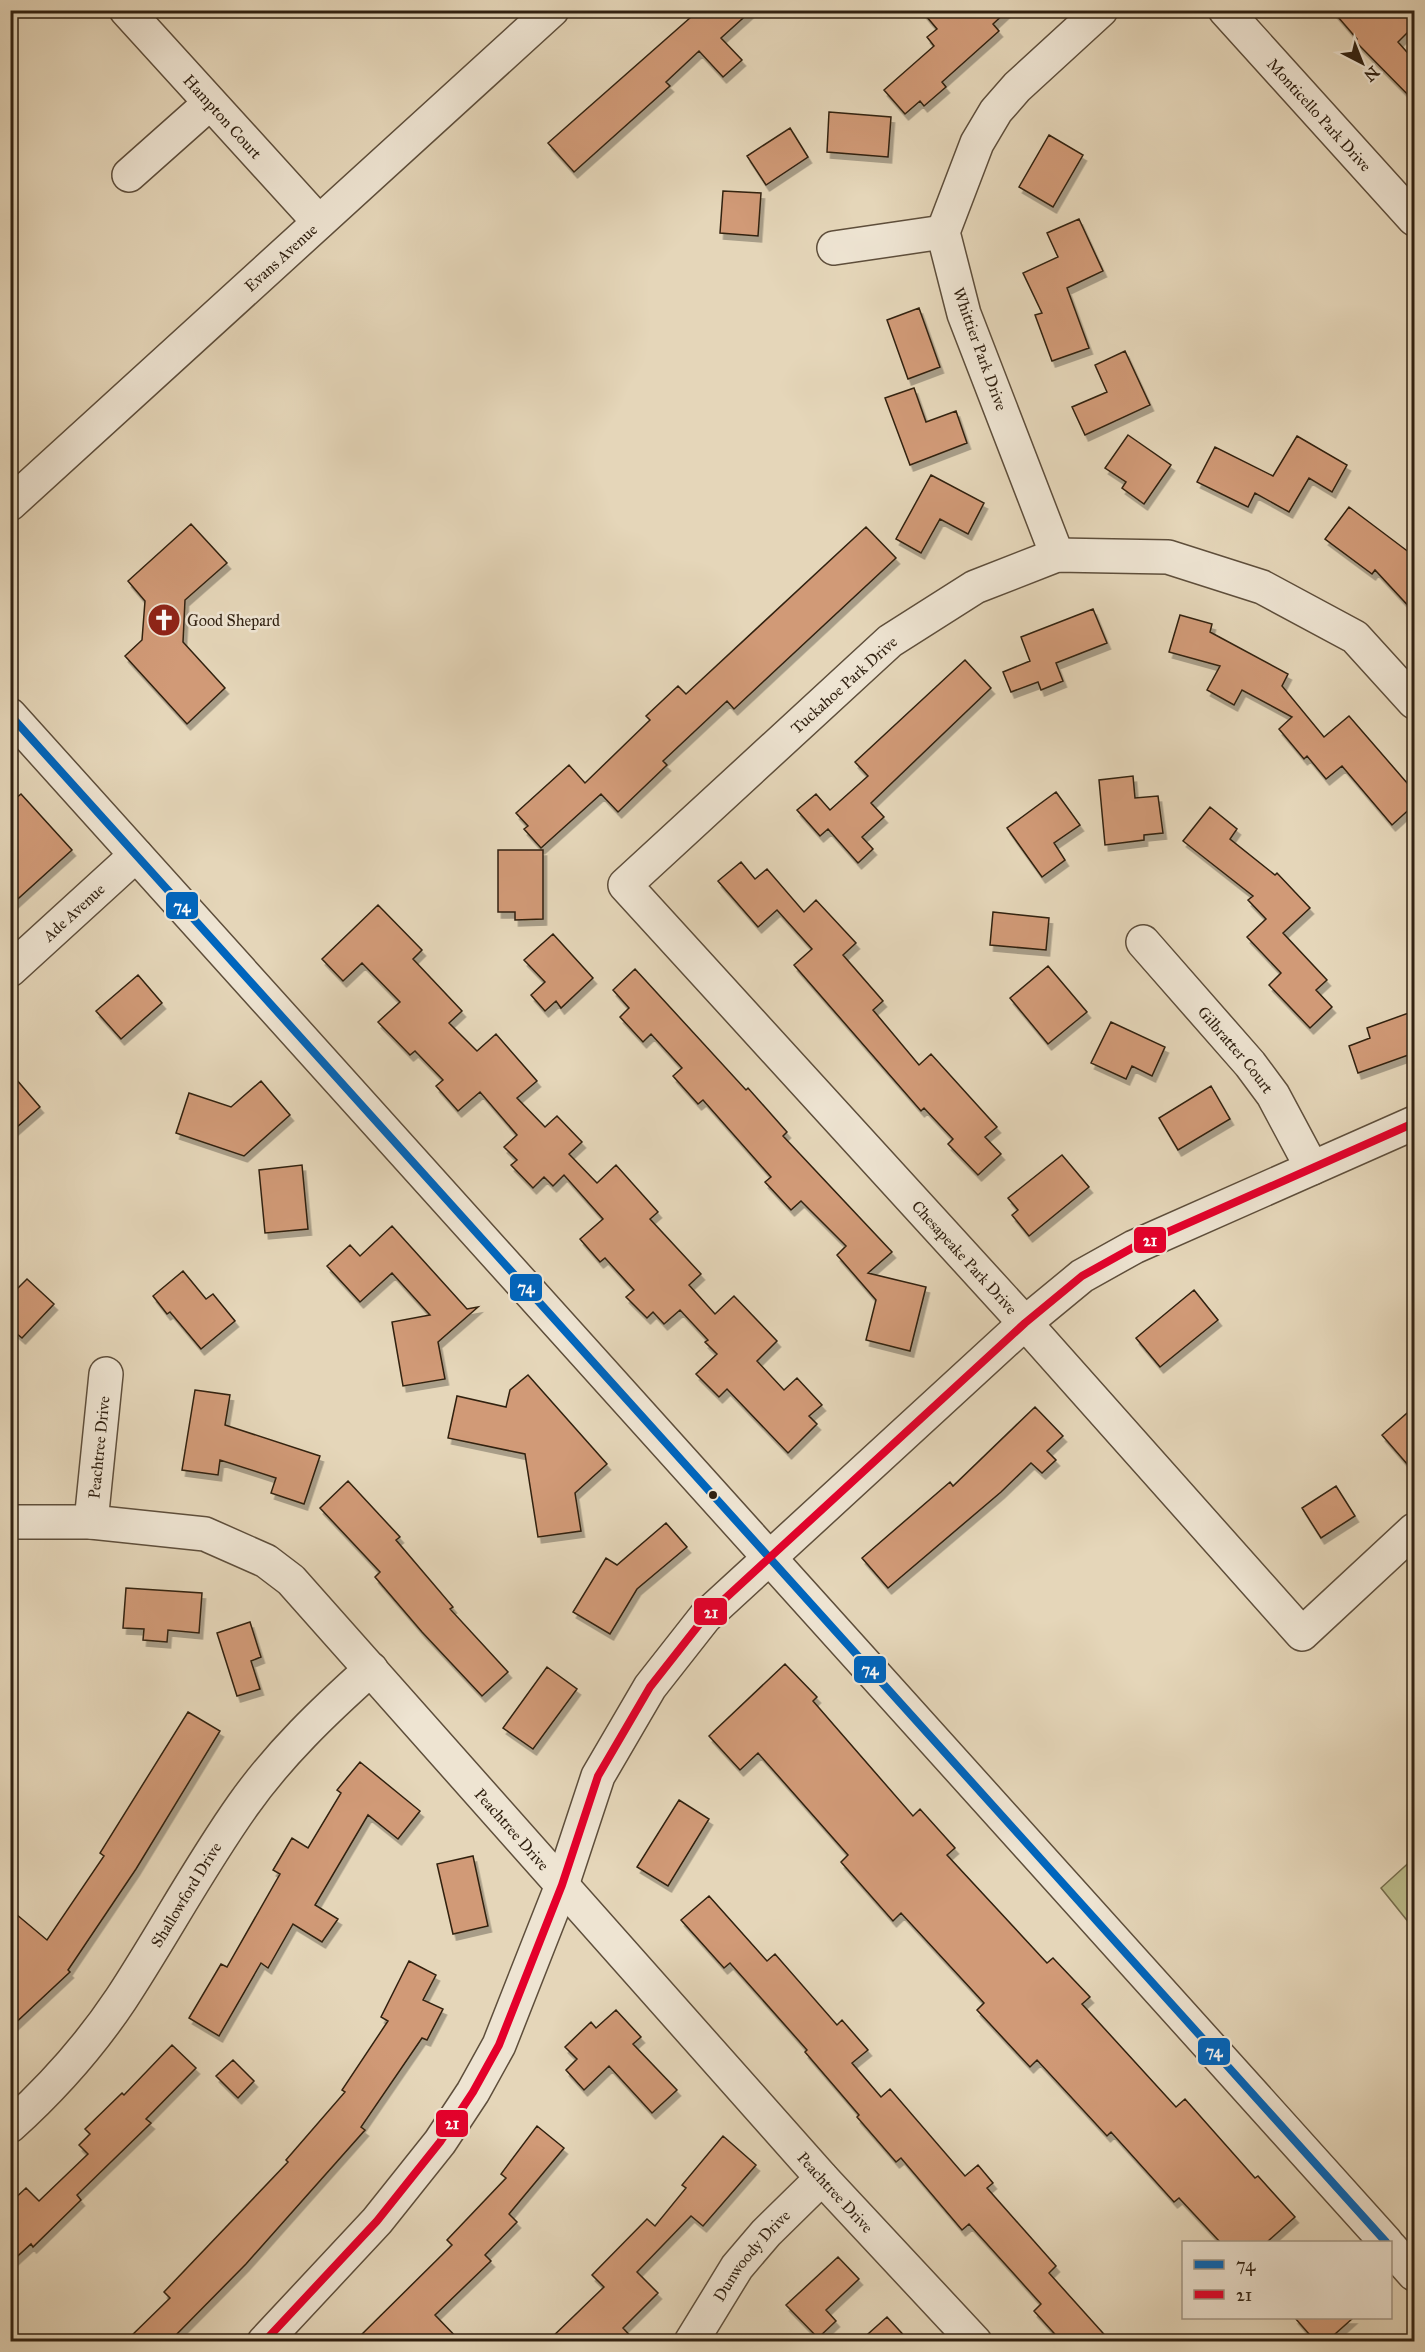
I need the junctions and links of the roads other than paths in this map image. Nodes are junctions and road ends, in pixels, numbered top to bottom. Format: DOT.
graph roads {
  1 [pos="126,10"];
  2 [pos="552,10"];
  3 [pos="1101,10"];
  4 [pos="1225,10"];
  5 [pos="210,103"];
  6 [pos="129,175"];
  7 [pos="1414,219"];
  8 [pos="319,222"];
  9 [pos="943,232"];
  10 [pos="834,248"];
  11 [pos="10,504"];
  12 [pos="1057,555"];
  13 [pos="1414,702"];
  14 [pos="10,715"];
  15 [pos="136,855"];
  16 [pos="625,885"];
  17 [pos="1143,942"];
  18 [pos="10,970"];
  19 [pos="1414,1123"];
  20 [pos="1312,1168"];
  21 [pos="1025,1323"];
  22 [pos="106,1374"];
  23 [pos="10,1522"];
  24 [pos="91,1522"];
  25 [pos="1414,1530"];
  26 [pos="770,1558"];
  27 [pos="371,1669"];
  28 [pos="562,1885"];
  29 [pos="10,2126"];
  30 [pos="822,2178"];
  31 [pos="1385,2241"];
  32 [pos="1392,2249"];
  33 [pos="1414,2274"];
  34 [pos="264,2342"];
  35 [pos="691,2342"];
  36 [pos="975,2342"];
  1 -- 5 [label="street, Hampton Court"];
  2 -- 8 [label="street, Evans Avenue"];
  3 -- 9 [label="street"];
  4 -- 7 [label="street, Monticello Park Drive"];
  5 -- 6 [label="street"];
  5 -- 8 [label="street, Hampton Court"];
  8 -- 11 [label="street, Evans Avenue"];
  9 -- 10 [label="street"];
  9 -- 12 [label="street, Whittier Park Drive"];
  12 -- 13 [label="street, Tuckahoe Park Drive"];
  12 -- 16 [label="street, Tuckahoe Park Drive"];
  14 -- 15 [label="street"];
  15 -- 18 [label="street, Ade Avenue"];
  15 -- 26 [label="street"];
  16 -- 21 [label="street, Chesapeake Park Drive"];
  17 -- 20 [label="street, Gilbratter Court"];
  19 -- 20 [label="street"];
  20 -- 21 [label="street"];
  21 -- 25 [label="street, Chesapeake Park Drive"];
  21 -- 26 [label="street"];
  22 -- 24 [label="street, Peachtree Drive"];
  23 -- 24 [label="street, Peachtree Drive"];
  24 -- 27 [label="street, Peachtree Drive"];
  26 -- 28 [label="street"];
  26 -- 31 [label="street"];
  27 -- 28 [label="street, Peachtree Drive"];
  27 -- 29 [label="street, Shallowford Drive"];
  28 -- 30 [label="street, Peachtree Drive"];
  28 -- 34 [label="street"];
  30 -- 35 [label="street, Dunwoody Drive"];
  30 -- 36 [label="street, Peachtree Drive"];
  32 -- 33 [label="street"];
}
